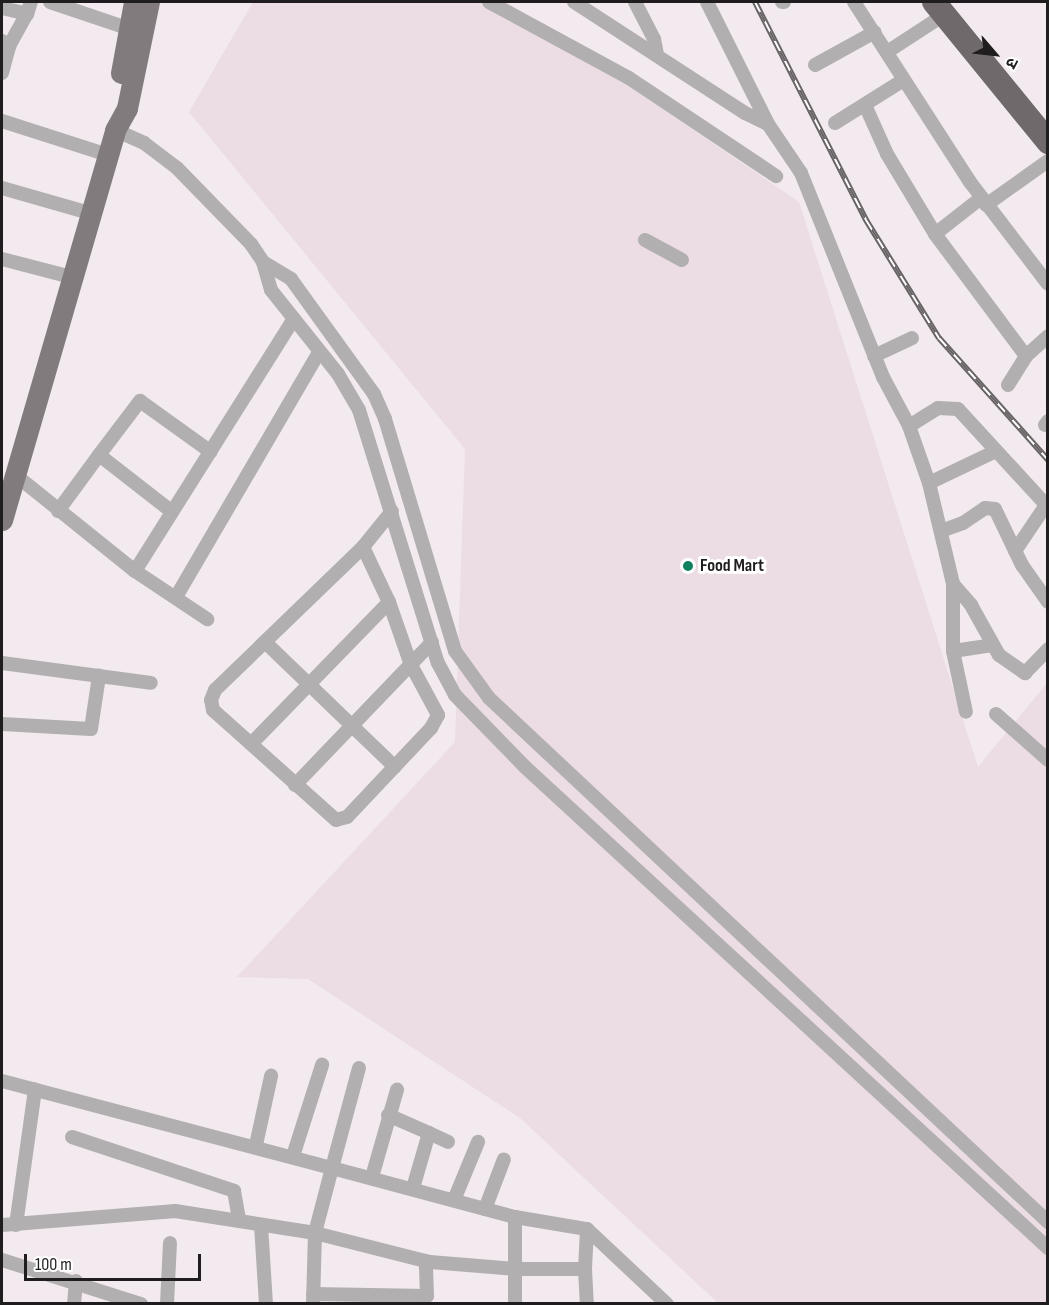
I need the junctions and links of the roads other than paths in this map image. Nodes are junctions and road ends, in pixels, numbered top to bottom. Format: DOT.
graph roads {
  1 [pos="50,2"];
  2 [pos="145,2"];
  3 [pos="489,2"];
  4 [pos="635,2"];
  5 [pos="707,2"];
  6 [pos="854,2"];
  7 [pos="579,3"];
  8 [pos="943,6"];
  9 [pos="2,8"];
  10 [pos="29,8"];
  11 [pos="130,29"];
  12 [pos="875,32"];
  13 [pos="5,43"];
  14 [pos="887,52"];
  15 [pos="657,56"];
  16 [pos="815,65"];
  17 [pos="2,73"];
  18 [pos="902,81"];
  19 [pos="865,105"];
  20 [pos="1047,119"];
  21 [pos="2,121"];
  22 [pos="835,123"];
  23 [pos="768,124"];
  24 [pos="115,130"];
  25 [pos="1047,142"];
  26 [pos="108,155"];
  27 [pos="1047,161"];
  28 [pos="776,177"];
  29 [pos="2,188"];
  30 [pos="984,202"];
  31 [pos="90,213"];
  32 [pos="935,234"];
  33 [pos="645,240"];
  34 [pos="2,259"];
  35 [pos="682,260"];
  36 [pos="263,262"];
  37 [pos="72,277"];
  38 [pos="1047,284"];
  39 [pos="294,319"];
  40 [pos="1047,336"];
  41 [pos="912,338"];
  42 [pos="319,352"];
  43 [pos="874,356"];
  44 [pos="1026,356"];
  45 [pos="1008,385"];
  46 [pos="909,426"];
  47 [pos="211,452"];
  48 [pos="994,452"];
  49 [pos="99,455"];
  50 [pos="13,473"];
  51 [pos="929,483"];
  52 [pos="1046,507"];
  53 [pos="58,511"];
  54 [pos="171,511"];
  55 [pos="392,511"];
  56 [pos="2,520"];
  57 [pos="941,531"];
  58 [pos="363,547"];
  59 [pos="1015,550"];
  60 [pos="135,571"];
  61 [pos="953,584"];
  62 [pos="176,597"];
  63 [pos="389,602"];
  64 [pos="1047,602"];
  65 [pos="207,619"];
  66 [pos="265,642"];
  67 [pos="432,642"];
  68 [pos="993,645"];
  69 [pos="1047,649"];
  70 [pos="953,651"];
  71 [pos="2,663"];
  72 [pos="411,665"];
  73 [pos="99,676"];
  74 [pos="151,682"];
  75 [pos="309,683"];
  76 [pos="966,712"];
  77 [pos="996,714"];
  78 [pos="2,724"];
  79 [pos="352,725"];
  80 [pos="251,744"];
  81 [pos="1047,760"];
  82 [pos="394,767"];
  83 [pos="295,785"];
  84 [pos="322,1065"];
  85 [pos="359,1068"];
  86 [pos="271,1076"];
  87 [pos="2,1081"];
  88 [pos="35,1089"];
  89 [pos="398,1090"];
  90 [pos="388,1115"];
  91 [pos="429,1133"];
  92 [pos="72,1137"];
  93 [pos="448,1142"];
  94 [pos="478,1142"];
  95 [pos="256,1145"];
  96 [pos="293,1156"];
  97 [pos="504,1159"];
  98 [pos="332,1168"];
  99 [pos="372,1177"];
  100 [pos="413,1188"];
  101 [pos="454,1200"];
  102 [pos="485,1209"];
  103 [pos="239,1218"];
  104 [pos="515,1218"];
  105 [pos="1047,1222"];
  106 [pos="2,1225"];
  107 [pos="16,1225"];
  108 [pos="261,1225"];
  109 [pos="587,1229"];
  110 [pos="315,1233"];
  111 [pos="170,1244"];
  112 [pos="1047,1248"];
  113 [pos="2,1260"];
  114 [pos="426,1261"];
  115 [pos="517,1269"];
  116 [pos="585,1269"];
  117 [pos="76,1281"];
  118 [pos="313,1298"];
  119 [pos="427,1300"];
  120 [pos="664,1303"];
  121 [pos="74,1304"];
  122 [pos="141,1304"];
  123 [pos="167,1304"];
  124 [pos="266,1304"];
  125 [pos="515,1304"];
  126 [pos="587,1304"];
  1 -- 11 [label="street"];
  2 -- 11 [label="main road"];
  2 -- 24 [label="main road"];
  3 -- 28 [label="street"];
  4 -- 15 [label="street"];
  5 -- 23 [label="street"];
  6 -- 12 [label="street"];
  7 -- 15 [label="street"];
  8 -- 14 [label="street"];
  8 -- 20 [label="highway"];
  8 -- 25 [label="highway"];
  9 -- 10 [label="street"];
  10 -- 13 [label="street"];
  11 -- 24 [label="main road"];
  12 -- 14 [label="street"];
  12 -- 16 [label="street"];
  13 -- 17 [label="street"];
  14 -- 18 [label="street"];
  15 -- 23 [label="street"];
  18 -- 19 [label="street"];
  18 -- 30 [label="street"];
  19 -- 22 [label="street"];
  19 -- 32 [label="street"];
  21 -- 26 [label="street"];
  23 -- 43 [label="street"];
  24 -- 26 [label="main road"];
  24 -- 36 [label="street"];
  26 -- 31 [label="main road"];
  27 -- 30 [label="street"];
  29 -- 31 [label="street"];
  30 -- 32 [label="street"];
  30 -- 38 [label="street"];
  31 -- 37 [label="main road"];
  32 -- 44 [label="street"];
  33 -- 35 [label="street"];
  34 -- 37 [label="street"];
  36 -- 39 [label="street"];
  36 -- 105 [label="street"];
  37 -- 50 [label="main road"];
  39 -- 42 [label="street"];
  39 -- 47 [label="street"];
  40 -- 44 [label="street"];
  41 -- 43 [label="street"];
  42 -- 55 [label="street"];
  42 -- 62 [label="street"];
  43 -- 46 [label="street"];
  44 -- 45 [label="street"];
  46 -- 48 [label="street"];
  46 -- 51 [label="street"];
  47 -- 49 [label="street"];
  47 -- 54 [label="street"];
  48 -- 51 [label="street"];
  48 -- 52 [label="street"];
  49 -- 53 [label="street"];
  49 -- 54 [label="street"];
  50 -- 53 [label="street"];
  50 -- 56 [label="main road"];
  51 -- 57 [label="street"];
  52 -- 59 [label="street"];
  53 -- 60 [label="street"];
  54 -- 60 [label="street"];
  55 -- 58 [label="street"];
  55 -- 67 [label="street"];
  57 -- 59 [label="street"];
  57 -- 61 [label="street"];
  58 -- 63 [label="street"];
  58 -- 66 [label="street"];
  59 -- 64 [label="street"];
  60 -- 62 [label="street"];
  61 -- 68 [label="street"];
  61 -- 70 [label="street"];
  62 -- 65 [label="street"];
  63 -- 72 [label="street"];
  63 -- 75 [label="street"];
  66 -- 75 [label="street"];
  66 -- 80 [label="street"];
  67 -- 72 [label="street"];
  67 -- 112 [label="street"];
  68 -- 69 [label="street"];
  68 -- 70 [label="street"];
  70 -- 76 [label="street"];
  71 -- 73 [label="street"];
  72 -- 79 [label="street"];
  72 -- 82 [label="street"];
  73 -- 74 [label="street"];
  73 -- 78 [label="street"];
  75 -- 79 [label="street"];
  75 -- 80 [label="street"];
  77 -- 81 [label="street"];
  79 -- 82 [label="street"];
  79 -- 83 [label="street"];
  80 -- 83 [label="street"];
  82 -- 83 [label="street"];
  84 -- 96 [label="street"];
  85 -- 98 [label="street"];
  86 -- 95 [label="street"];
  87 -- 88 [label="street"];
  88 -- 95 [label="street"];
  88 -- 107 [label="street"];
  89 -- 90 [label="street"];
  90 -- 91 [label="street"];
  90 -- 99 [label="street"];
  91 -- 93 [label="street"];
  91 -- 100 [label="street"];
  92 -- 103 [label="street"];
  94 -- 101 [label="street"];
  95 -- 96 [label="street"];
  96 -- 98 [label="street"];
  97 -- 102 [label="street"];
  98 -- 99 [label="street"];
  98 -- 110 [label="street"];
  99 -- 100 [label="street"];
  100 -- 101 [label="street"];
  101 -- 102 [label="street"];
  102 -- 104 [label="street"];
  103 -- 107 [label="street"];
  103 -- 108 [label="street"];
  104 -- 109 [label="street"];
  104 -- 115 [label="street"];
  106 -- 107 [label="street"];
  108 -- 110 [label="street"];
  108 -- 124 [label="street"];
  109 -- 116 [label="street"];
  109 -- 120 [label="street"];
  110 -- 114 [label="street"];
  110 -- 118 [label="street"];
  111 -- 123 [label="street"];
  113 -- 117 [label="street"];
  114 -- 115 [label="street"];
  114 -- 119 [label="street"];
  115 -- 116 [label="street"];
  115 -- 125 [label="street"];
  116 -- 126 [label="street"];
  117 -- 121 [label="street"];
  117 -- 122 [label="street"];
  118 -- 119 [label="street"];
}
